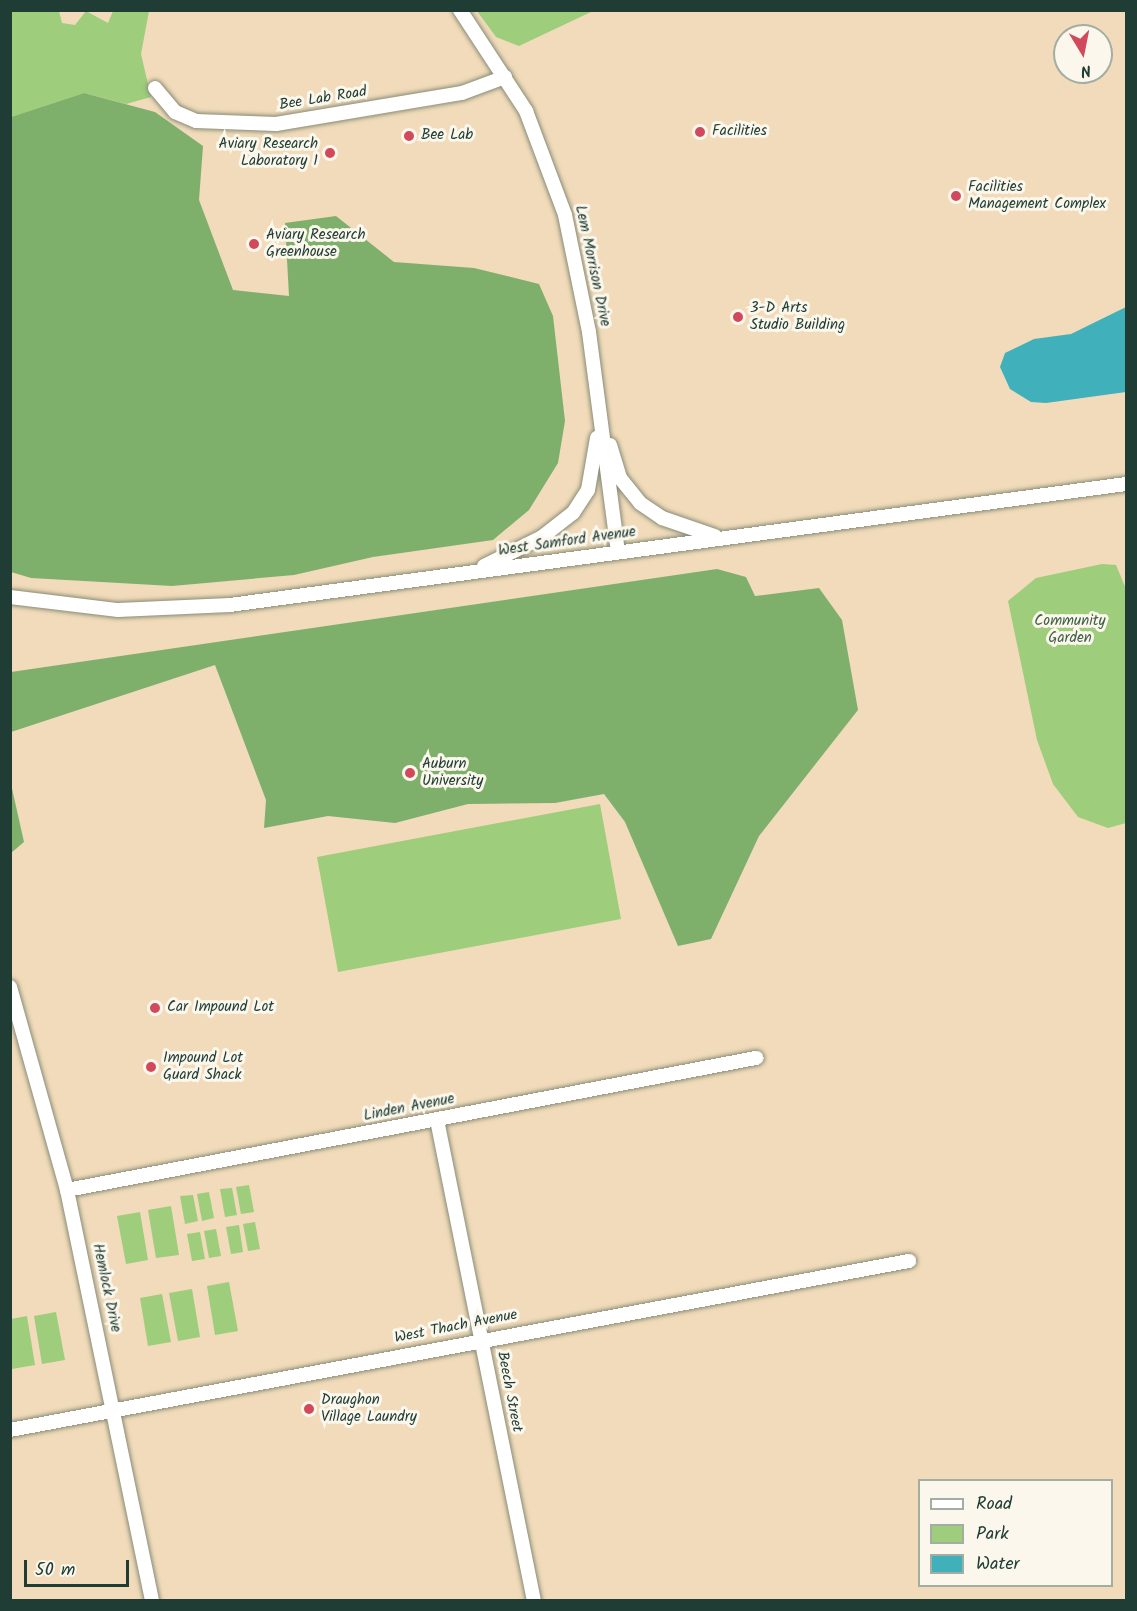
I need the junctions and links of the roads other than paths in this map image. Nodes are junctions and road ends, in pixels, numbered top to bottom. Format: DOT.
graph roads {
  1 [pos="460,10"];
  2 [pos="506,77"];
  3 [pos="155,88"];
  4 [pos="600,421"];
  5 [pos="1126,484"];
  6 [pos="722,538"];
  7 [pos="618,552"];
  8 [pos="474,571"];
  9 [pos="10,597"];
  10 [pos="10,987"];
  11 [pos="756,1058"];
  12 [pos="437,1120"];
  13 [pos="67,1190"];
  14 [pos="909,1261"];
  15 [pos="482,1339"];
  16 [pos="116,1409"];
  17 [pos="10,1430"];
  18 [pos="152,1600"];
  19 [pos="534,1600"];
  1 -- 2 [label="street, Lem Morrison Drive"];
  2 -- 3 [label="street, Bee Lab Road"];
  2 -- 4 [label="street, Lem Morrison Drive"];
  4 -- 6 [label="street"];
  4 -- 7 [label="street, Lem Morrison Drive"];
  4 -- 8 [label="street"];
  5 -- 6 [label="street, West Samford Avenue"];
  6 -- 7 [label="street, West Samford Avenue"];
  7 -- 8 [label="street, West Samford Avenue"];
  8 -- 9 [label="street, West Samford Avenue"];
  10 -- 13 [label="street, Hemlock Drive"];
  11 -- 12 [label="street, Linden Avenue"];
  12 -- 13 [label="street, Linden Avenue"];
  12 -- 15 [label="street, Beech Street"];
  13 -- 16 [label="street, Hemlock Drive"];
  14 -- 15 [label="street, West Thach Avenue"];
  15 -- 16 [label="street, West Thach Avenue"];
  15 -- 19 [label="street, Beech Street"];
  16 -- 17 [label="street, West Thach Avenue"];
  16 -- 18 [label="street, Hemlock Drive"];
}
